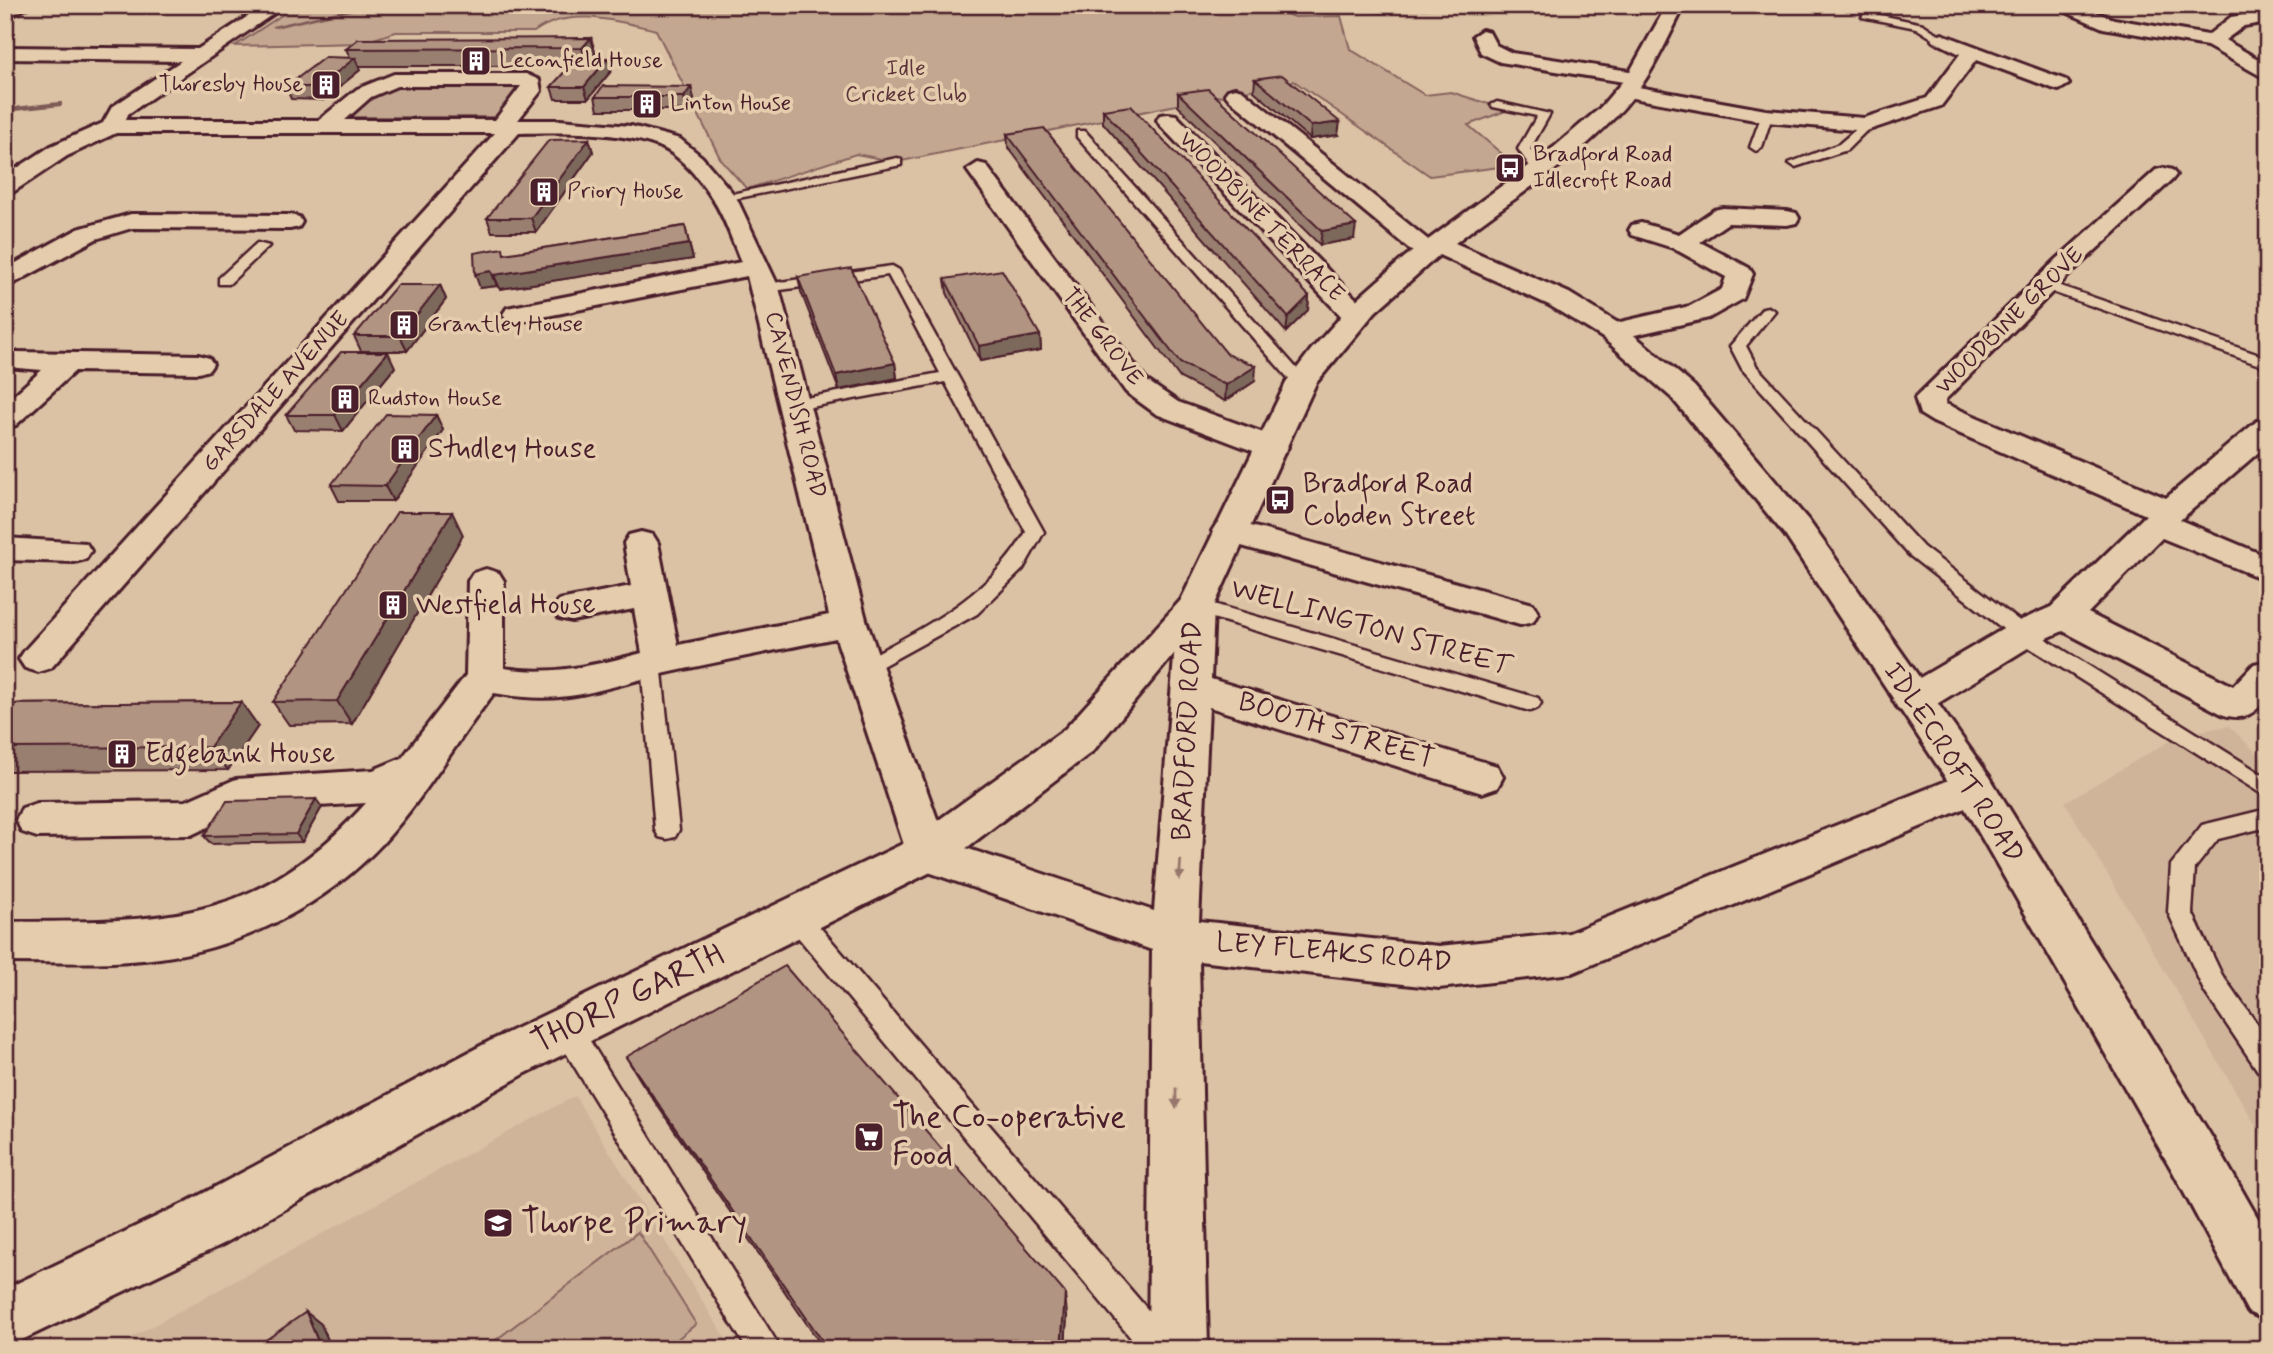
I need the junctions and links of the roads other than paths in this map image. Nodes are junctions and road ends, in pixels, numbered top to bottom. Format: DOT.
graph roads {
  1 [pos="22,5"];
  2 [pos="277,5"];
  3 [pos="1342,5"];
  4 [pos="1440,5"];
  5 [pos="1676,5"];
  6 [pos="2059,5"];
  7 [pos="5,15"];
  8 [pos="1866,15"];
  9 [pos="2268,16"];
  10 [pos="1482,36"];
  11 [pos="1942,40"];
  12 [pos="2212,41"];
  13 [pos="5,53"];
  14 [pos="1971,53"];
  15 [pos="204,55"];
  16 [pos="2268,74"];
  17 [pos="2059,84"];
  18 [pos="1631,85"];
  19 [pos="1235,94"];
  20 [pos="1497,105"];
  21 [pos="1766,116"];
  22 [pos="1168,120"];
  23 [pos="1866,125"];
  24 [pos="325,126"];
  25 [pos="507,126"];
  26 [pos="111,127"];
  27 [pos="1081,134"];
  28 [pos="1756,147"];
  29 [pos="897,162"];
  30 [pos="1795,163"];
  31 [pos="978,170"];
  32 [pos="1540,172"];
  33 [pos="2164,174"];
  34 [pos="5,187"];
  35 [pos="724,197"];
  36 [pos="1787,218"];
  37 [pos="1464,225"];
  38 [pos="1641,230"];
  39 [pos="1682,243"];
  40 [pos="262,246"];
  41 [pos="1435,263"];
  42 [pos="761,278"];
  43 [pos="5,280"];
  44 [pos="224,281"];
  45 [pos="2046,285"];
  46 [pos="1559,299"];
  47 [pos="1768,311"];
  48 [pos="517,314"];
  49 [pos="1355,314"];
  50 [pos="1614,332"];
  51 [pos="16,361"];
  52 [pos="68,362"];
  53 [pos="2268,363"];
  54 [pos="199,364"];
  55 [pos="952,376"];
  56 [pos="1301,383"];
  57 [pos="795,405"];
  58 [pos="5,419"];
  59 [pos="2268,428"];
  60 [pos="1272,447"];
  61 [pos="2163,518"];
  62 [pos="1229,531"];
  63 [pos="641,543"];
  64 [pos="5,549"];
  65 [pos="74,551"];
  66 [pos="2268,570"];
  67 [pos="486,581"];
  68 [pos="649,594"];
  69 [pos="1196,607"];
  70 [pos="572,609"];
  71 [pos="1520,613"];
  72 [pos="2064,615"];
  73 [pos="849,623"];
  74 [pos="2023,634"];
  75 [pos="38,659"];
  76 [pos="656,662"];
  77 [pos="864,669"];
  78 [pos="2268,674"];
  79 [pos="485,678"];
  80 [pos="1189,686"];
  81 [pos="1913,700"];
  82 [pos="1530,704"];
  83 [pos="2253,709"];
  84 [pos="413,770"];
  85 [pos="1482,777"];
  86 [pos="1974,787"];
  87 [pos="2268,789"];
  88 [pos="37,820"];
  89 [pos="2268,822"];
  90 [pos="667,830"];
  91 [pos="927,853"];
  92 [pos="797,918"];
  93 [pos="1175,938"];
  94 [pos="5,942"];
  95 [pos="567,1028"];
  96 [pos="2268,1062"];
  97 [pos="2268,1292"];
  98 [pos="5,1319"];
  99 [pos="765,1349"];
  100 [pos="1161,1349"];
  101 [pos="1178,1349"];
  1 -- 7 [label="street"];
  2 -- 15 [label="street"];
  3 -- 4 [label="lane"];
  5 -- 18 [label="street, BRADFORD ROAD"];
  6 -- 12 [label="street"];
  8 -- 11 [label="lane"];
  9 -- 12 [label="street"];
  10 -- 18 [label="street"];
  11 -- 14 [label="street"];
  12 -- 16 [label="street"];
  13 -- 15 [label="street"];
  14 -- 17 [label="street"];
  14 -- 23 [label="street"];
  15 -- 26 [label="street"];
  18 -- 21 [label="street"];
  18 -- 32 [label="street, BRADFORD ROAD"];
  19 -- 41 [label="street"];
  20 -- 32 [label="lane"];
  21 -- 23 [label="street"];
  21 -- 28 [label="lane"];
  22 -- 49 [label="street, WOODBINE TERRACE"];
  23 -- 30 [label="lane"];
  24 -- 25 [label="street, CAVENDISH ROAD"];
  24 -- 25 [label="street"];
  24 -- 26 [label="street, CAVENDISH ROAD"];
  25 -- 35 [label="street, CAVENDISH ROAD"];
  25 -- 75 [label="street, GARSDALE AVENUE"];
  26 -- 34 [label="street"];
  27 -- 56 [label="lane"];
  29 -- 35 [label="lane"];
  31 -- 60 [label="street, THE GROVE"];
  32 -- 37 [label="street, BRADFORD ROAD"];
  33 -- 45 [label="street, WOODBINE GROVE"];
  35 -- 42 [label="street, CAVENDISH ROAD"];
  36 -- 39 [label="street"];
  37 -- 41 [label="street, BRADFORD ROAD"];
  37 -- 46 [label="street, IDLECROFT ROAD"];
  38 -- 39 [label="street"];
  39 -- 50 [label="street"];
  40 -- 43 [label="street"];
  40 -- 44 [label="lane"];
  41 -- 46 [label="street, IDLECROFT ROAD"];
  41 -- 49 [label="street, BRADFORD ROAD"];
  42 -- 48 [label="street"];
  42 -- 55 [label="lane"];
  42 -- 57 [label="street, CAVENDISH ROAD"];
  45 -- 53 [label="lane"];
  45 -- 61 [label="street, WOODBINE GROVE"];
  46 -- 50 [label="street, IDLECROFT ROAD"];
  47 -- 74 [label="lane"];
  49 -- 56 [label="street, BRADFORD ROAD"];
  50 -- 81 [label="street, IDLECROFT ROAD"];
  51 -- 52 [label="street"];
  52 -- 54 [label="street"];
  52 -- 58 [label="street"];
  55 -- 57 [label="lane"];
  55 -- 77 [label="lane"];
  56 -- 60 [label="street, BRADFORD ROAD"];
  57 -- 73 [label="street, CAVENDISH ROAD"];
  59 -- 61 [label="street"];
  60 -- 62 [label="street, BRADFORD ROAD"];
  61 -- 66 [label="street"];
  61 -- 72 [label="street"];
  62 -- 69 [label="street, BRADFORD ROAD"];
  62 -- 71 [label="street"];
  63 -- 68 [label="street"];
  64 -- 65 [label="street"];
  67 -- 79 [label="street"];
  68 -- 70 [label="street"];
  68 -- 76 [label="street"];
  69 -- 80 [label="street, BRADFORD ROAD"];
  69 -- 82 [label="lane, WELLINGTON STREET"];
  69 -- 91 [label="street, THORP GARTH"];
  72 -- 74 [label="street"];
  72 -- 83 [label="street"];
  73 -- 76 [label="street"];
  73 -- 77 [label="street, CAVENDISH ROAD"];
  74 -- 81 [label="street"];
  74 -- 87 [label="lane"];
  76 -- 79 [label="street"];
  76 -- 90 [label="lane"];
  77 -- 91 [label="street, CAVENDISH ROAD"];
  78 -- 83 [label="street"];
  79 -- 84 [label="street"];
  80 -- 85 [label="street, BOOTH STREET"];
  80 -- 93 [label="street, BRADFORD ROAD, one-way"];
  81 -- 86 [label="street, IDLECROFT ROAD"];
  84 -- 88 [label="street"];
  84 -- 94 [label="street"];
  86 -- 93 [label="street, LEY FLEAKS ROAD"];
  86 -- 97 [label="street, IDLECROFT ROAD"];
  89 -- 96 [label="lane"];
  91 -- 92 [label="street, THORP GARTH"];
  91 -- 93 [label="street, LEY FLEAKS ROAD"];
  92 -- 95 [label="street, THORP GARTH"];
  92 -- 100 [label="lane"];
  93 -- 101 [label="street, BRADFORD ROAD, one-way"];
  95 -- 98 [label="street, THORP GARTH"];
  95 -- 99 [label="lane"];
}
